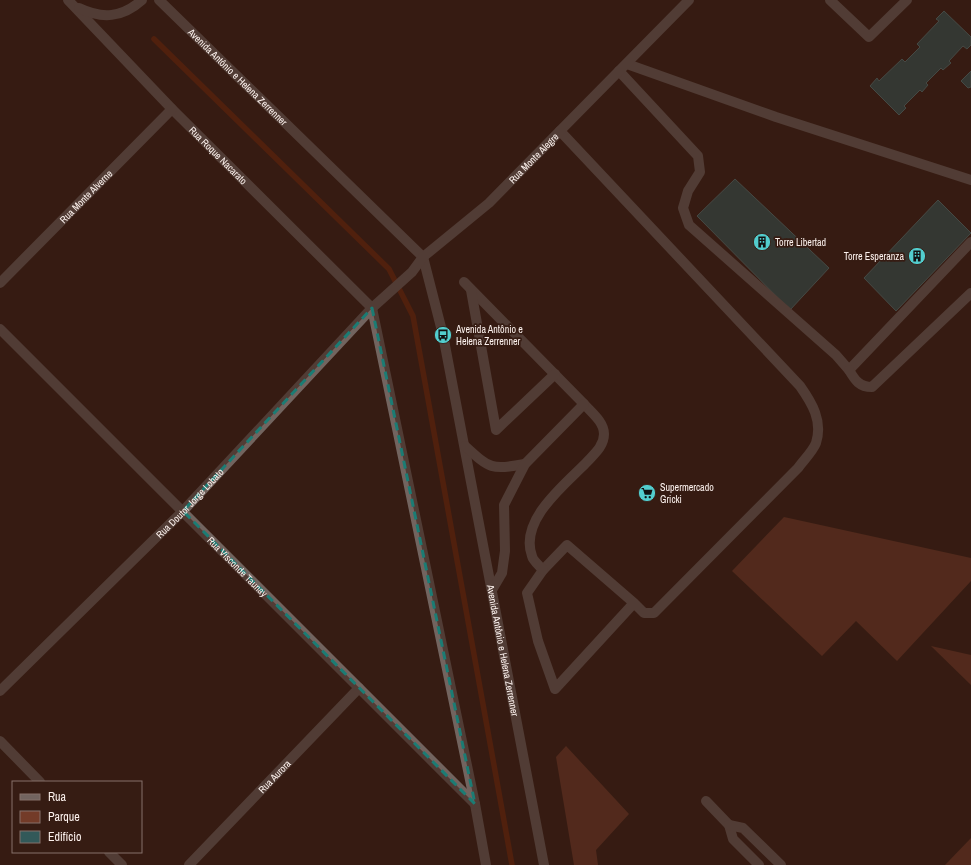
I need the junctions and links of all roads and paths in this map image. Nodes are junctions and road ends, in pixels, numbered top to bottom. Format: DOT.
graph roads {
  1 [pos="142,0"];
  2 [pos="159,0"];
  3 [pos="689,0"];
  4 [pos="830,0"];
  5 [pos="908,0"];
  6 [pos="70,3"];
  7 [pos="627,64"];
  8 [pos="619,71"];
  9 [pos="172,109"];
  10 [pos="560,130"];
  11 [pos="971,180"];
  12 [pos="971,242"];
  13 [pos="423,257"];
  14 [pos="464,282"];
  15 [pos="0,283"];
  16 [pos="471,290"];
  17 [pos="971,293"];
  18 [pos="372,308"];
  19 [pos="0,329"];
  20 [pos="849,370"];
  21 [pos="555,374"];
  22 [pos="584,404"];
  23 [pos="464,446"];
  24 [pos="525,464"];
  25 [pos="183,512"];
  26 [pos="543,570"];
  27 [pos="492,590"];
  28 [pos="634,603"];
  29 [pos="359,688"];
  30 [pos="0,691"];
  31 [pos="0,741"];
  32 [pos="39,781"];
  33 [pos="706,801"];
  34 [pos="475,804"];
  35 [pos="729,825"];
  36 [pos="110,853"];
  37 [pos="122,865"];
  38 [pos="189,865"];
  39 [pos="486,865"];
  40 [pos="544,865"];
  41 [pos="759,865"];
  42 [pos="781,865"];
  1 -- 6 [label="street"];
  2 -- 13 [label="street, Avenida Antônio e Helena Zerrenner"];
  3 -- 7 [label="street, Rua Monte Alegre"];
  4 -- 5 [label="street"];
  6 -- 9 [label="street, Rua Roque Nacarato"];
  7 -- 8 [label="street, Rua Monte Alegre"];
  7 -- 11 [label="street"];
  8 -- 10 [label="street, Rua Monte Alegre"];
  8 -- 20 [label="street"];
  9 -- 15 [label="street, Rua Monte Alverne"];
  9 -- 18 [label="street, Rua Roque Nacarato"];
  10 -- 13 [label="street, Rua Monte Alegre"];
  10 -- 28 [label="street"];
  12 -- 20 [label="street"];
  13 -- 18 [label="street, Rua Monte Alegre"];
  13 -- 23 [label="street, Avenida Antônio e Helena Zerrenner"];
  14 -- 16 [label="street"];
  16 -- 21 [label="street"];
  16 -- 21 [label="street"];
  17 -- 20 [label="street"];
  18 -- 25 [label="street, Rua Doutor Jorge Lobato"];
  18 -- 34 [label="street"];
  19 -- 25 [label="street, Rua Visconde Taunay"];
  21 -- 22 [label="street"];
  22 -- 24 [label="street"];
  22 -- 26 [label="street"];
  23 -- 24 [label="street"];
  23 -- 27 [label="street, Avenida Antônio e Helena Zerrenner"];
  24 -- 27 [label="street"];
  25 -- 29 [label="street, Rua Visconde Taunay"];
  25 -- 30 [label="street, Rua Doutor Jorge Lobato"];
  26 -- 28 [label="street"];
  26 -- 28 [label="street"];
  27 -- 40 [label="street, Avenida Antônio e Helena Zerrenner"];
  29 -- 34 [label="street, Rua Visconde Taunay"];
  29 -- 38 [label="street, Rua Aurora"];
  31 -- 32 [label="street"];
  33 -- 35 [label="street"];
  34 -- 39 [label="street"];
  35 -- 41 [label="street"];
  35 -- 42 [label="street"];
  36 -- 37 [label="street"];
}
